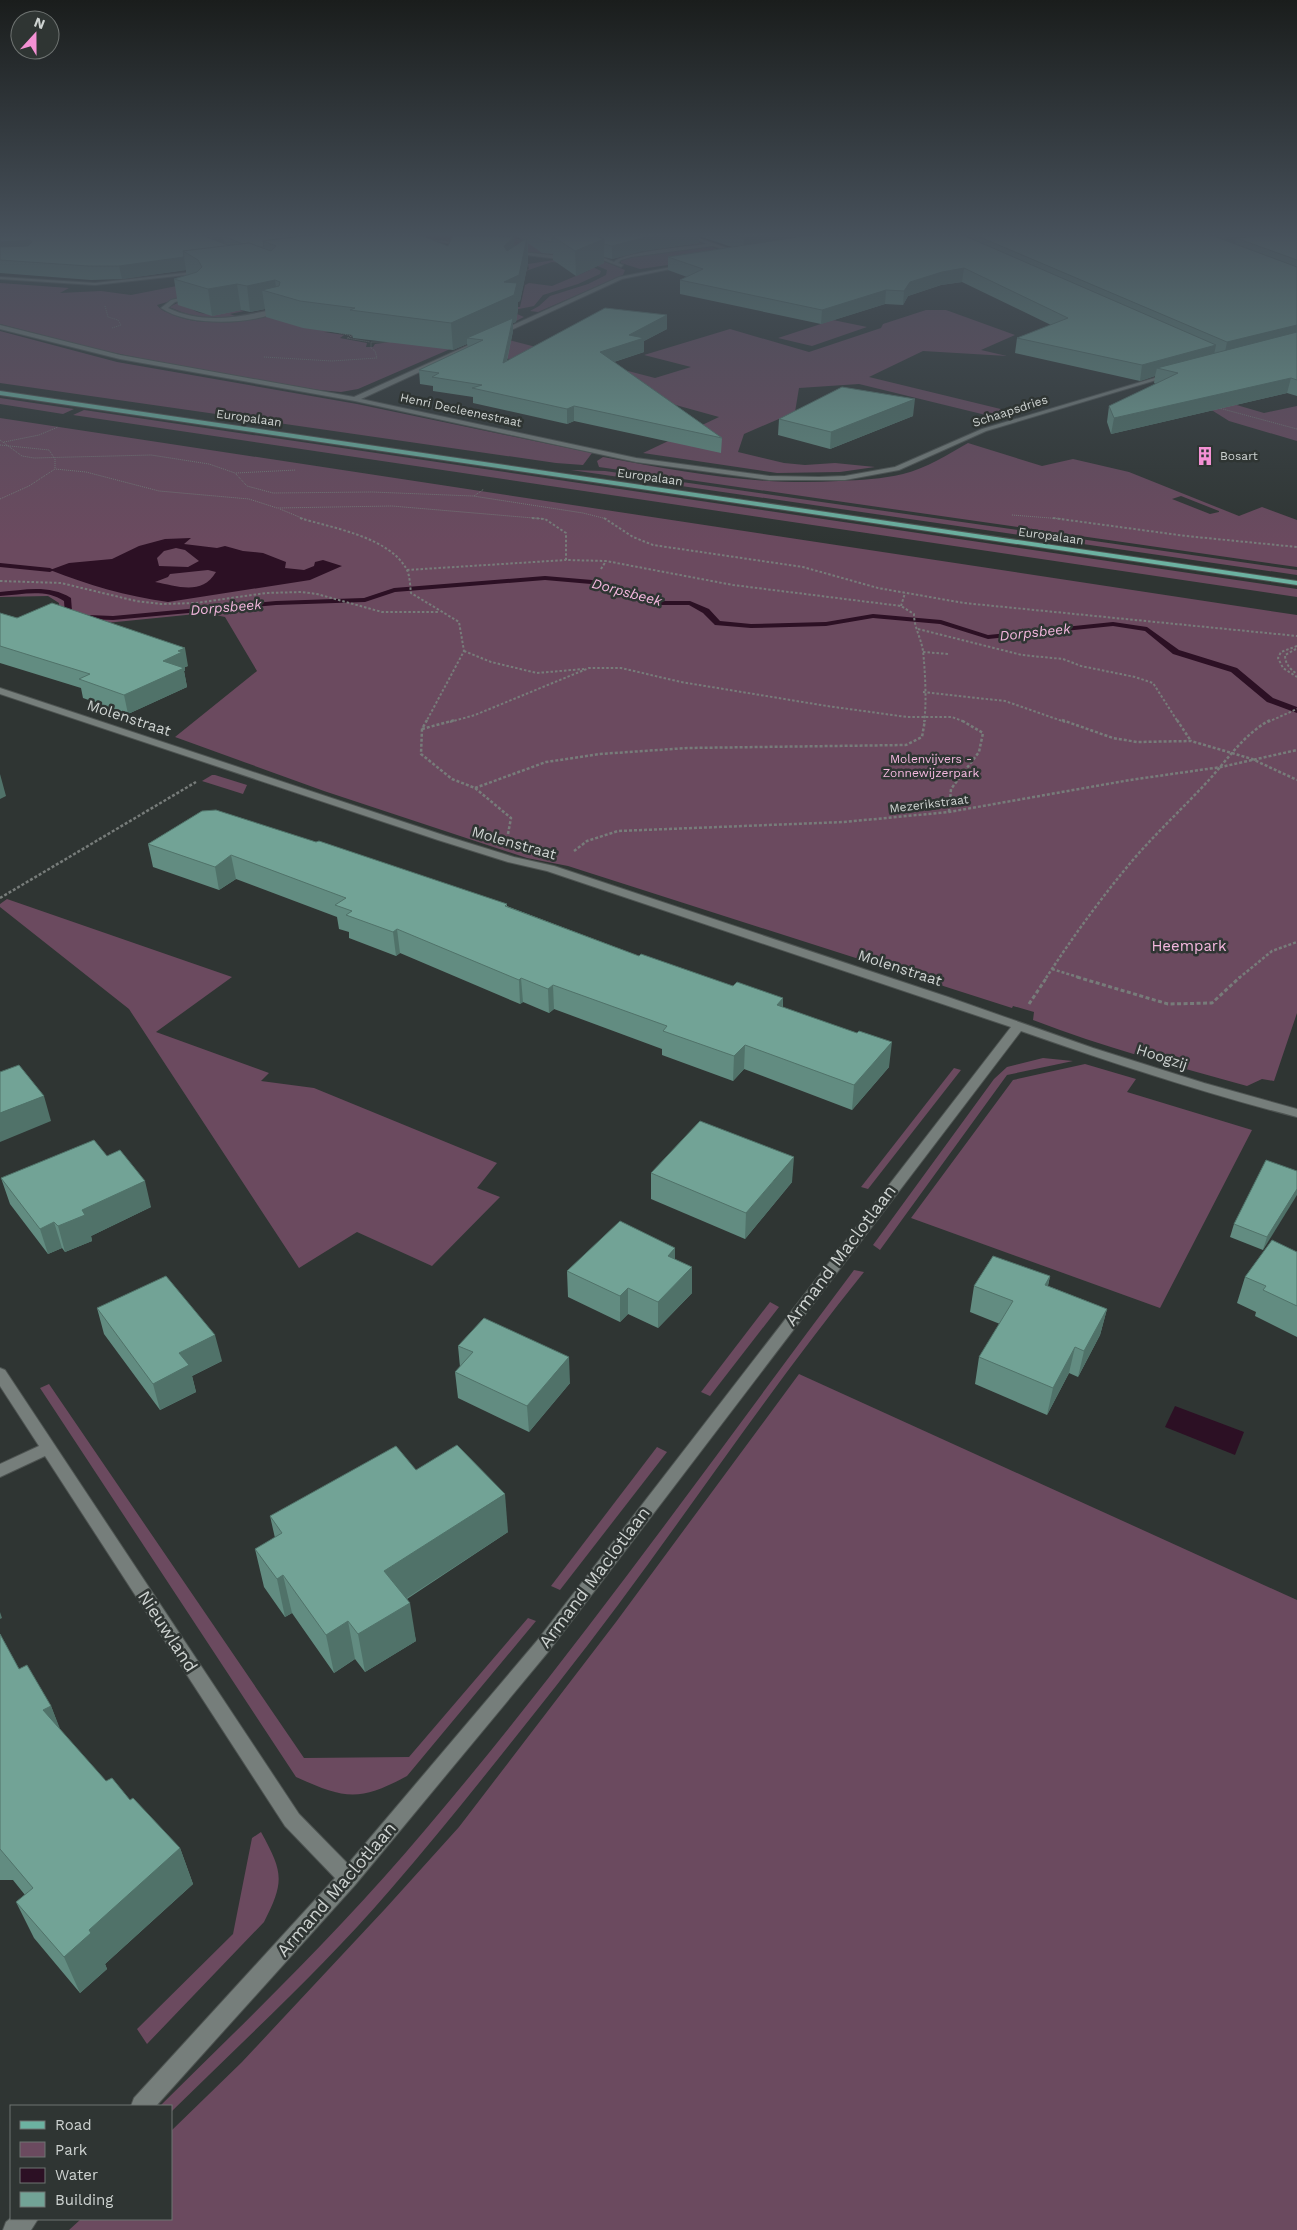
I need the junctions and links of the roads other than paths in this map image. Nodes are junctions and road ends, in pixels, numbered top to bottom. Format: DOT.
graph roads {
  1 [pos="36,336"];
  2 [pos="492,336"];
  3 [pos="1177,372"];
  4 [pos="1139,384"];
  5 [pos="1156,388"];
  6 [pos="0,393"];
  7 [pos="356,399"];
  8 [pos="920,460"];
  9 [pos="1297,583"];
  10 [pos="0,691"];
  11 [pos="1019,1025"];
  12 [pos="1297,1112"];
  13 [pos="0,1374"];
  14 [pos="48,1448"];
  15 [pos="0,1471"];
  16 [pos="348,1878"];
  17 [pos="143,2105"];
  18 [pos="26,2220"];
  19 [pos="14,2230"];
  1 -- 7 [label="street, Henri Decleenestraat"];
  2 -- 7 [label="street"];
  3 -- 4 [label="street, Schaapsdries"];
  4 -- 5 [label="street, Schaapsdries"];
  4 -- 8 [label="street, Schaapsdries"];
  6 -- 9 [label="main road, Europalaan"];
  7 -- 8 [label="street, Henri Decleenestraat"];
  10 -- 11 [label="street, Molenstraat"];
  11 -- 12 [label="street, Hoogzij"];
  11 -- 16 [label="street, Armand Maclotlaan"];
  13 -- 14 [label="street, Nieuwland"];
  14 -- 15 [label="street"];
  14 -- 16 [label="street, Nieuwland"];
  16 -- 17 [label="street, Armand Maclotlaan"];
  18 -- 19 [label="street"];
}
